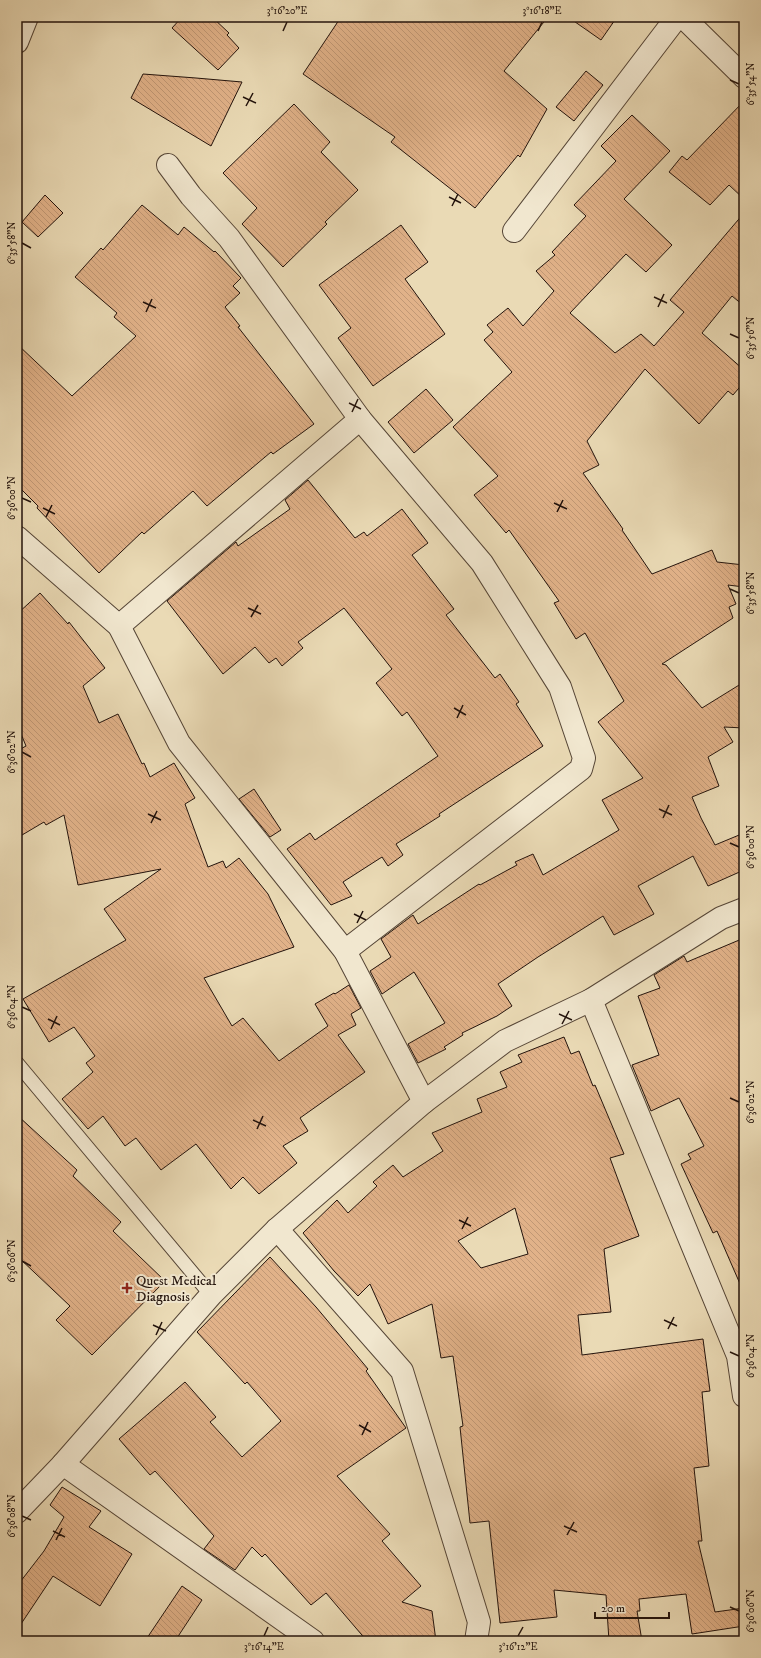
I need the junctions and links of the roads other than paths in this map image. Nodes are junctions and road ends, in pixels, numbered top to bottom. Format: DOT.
graph roads {
  1 [pos="27,17"];
  2 [pos="677,17"];
  3 [pos="683,17"];
  4 [pos="17,42"];
  5 [pos="744,77"];
  6 [pos="168,165"];
  7 [pos="514,231"];
  8 [pos="360,419"];
  9 [pos="17,537"];
  10 [pos="119,626"];
  11 [pos="744,908"];
  12 [pos="344,952"];
  13 [pos="591,1000"];
  14 [pos="17,1063"];
  15 [pos="424,1102"];
  16 [pos="277,1228"];
  17 [pos="212,1295"];
  18 [pos="744,1396"];
  19 [pos="62,1464"];
  20 [pos="17,1512"];
  21 [pos="313,1641"];
  22 [pos="476,1641"];
  1 -- 4 [label="street"];
  2 -- 7 [label="street"];
  3 -- 5 [label="street"];
  6 -- 8 [label="street"];
  8 -- 10 [label="street"];
  8 -- 12 [label="street"];
  9 -- 10 [label="street"];
  10 -- 12 [label="street"];
  11 -- 13 [label="street"];
  12 -- 15 [label="street"];
  13 -- 15 [label="street"];
  13 -- 18 [label="street"];
  14 -- 17 [label="lane"];
  15 -- 16 [label="street"];
  16 -- 17 [label="street"];
  16 -- 22 [label="street"];
  17 -- 19 [label="street"];
  19 -- 20 [label="street"];
  19 -- 21 [label="street"];
}
